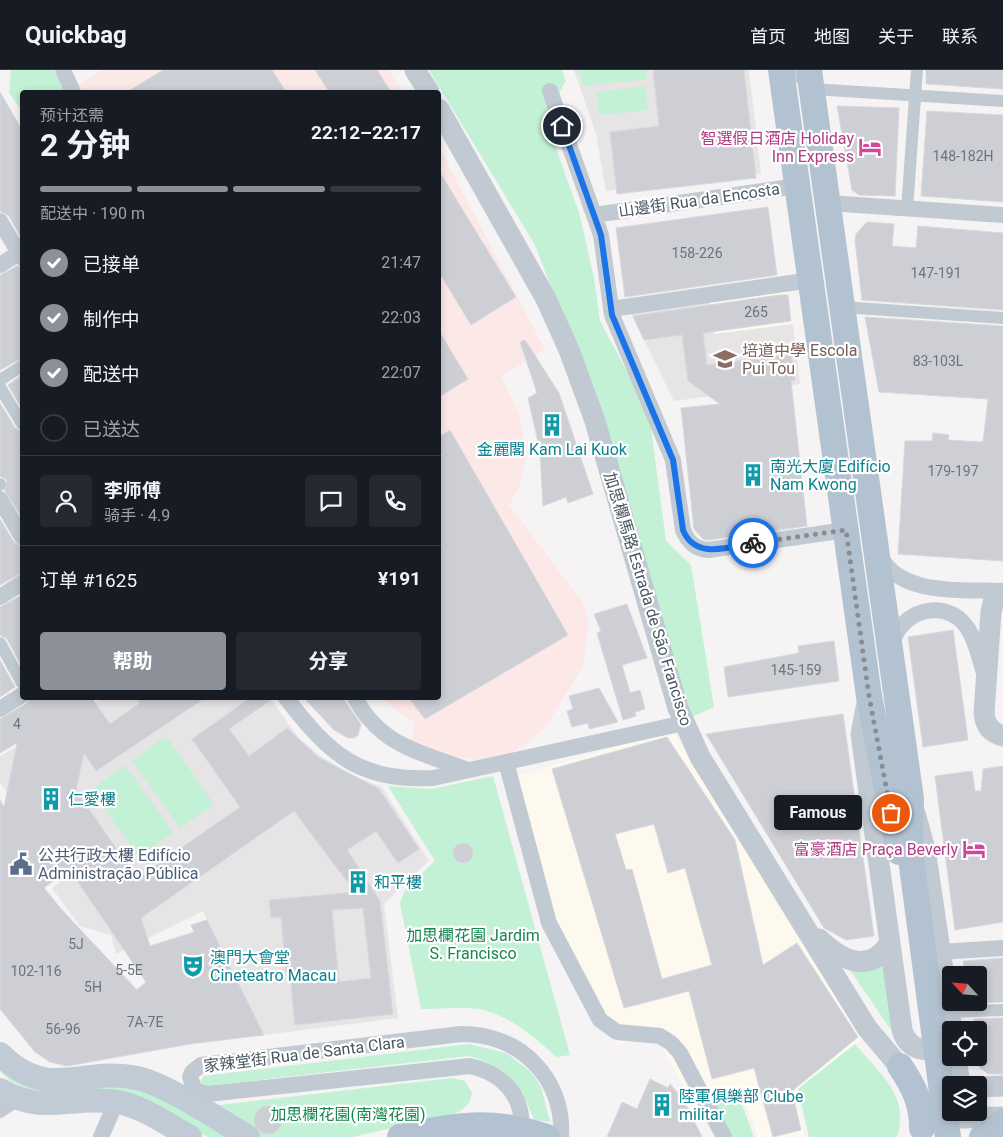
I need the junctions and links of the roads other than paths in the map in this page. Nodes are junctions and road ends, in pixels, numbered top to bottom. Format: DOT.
graph roads {
  1 [pos="63,70"];
  2 [pos="415,70"];
  3 [pos="781,70"];
  4 [pos="917,70"];
  5 [pos="810,79"];
  6 [pos="72,90"];
  7 [pos="428,90"];
  8 [pos="550,90"];
  9 [pos="915,95"];
  10 [pos="1003,101"];
  11 [pos="441,113"];
  12 [pos="822,158"];
  13 [pos="796,174"];
  14 [pos="828,203"];
  15 [pos="907,209"];
  16 [pos="594,215"];
  17 [pos="1003,215"];
  18 [pos="0,221"];
  19 [pos="20,254"];
  20 [pos="20,256"];
  21 [pos="0,265"];
  22 [pos="811,280"];
  23 [pos="842,307"];
  24 [pos="611,309"];
  25 [pos="1003,318"];
  26 [pos="20,367"];
  27 [pos="0,380"];
  28 [pos="0,387"];
  29 [pos="20,421"];
  30 [pos="0,499"];
  31 [pos="846,530"];
  32 [pos="20,534"];
  33 [pos="875,542"];
  34 [pos="904,581"];
  35 [pos="20,584"];
  36 [pos="1003,592"];
  37 [pos="0,597"];
  38 [pos="941,611"];
  39 [pos="0,643"];
  40 [pos="891,657"];
  41 [pos="20,679"];
  42 [pos="986,680"];
  43 [pos="869,696"];
  44 [pos="20,697"];
  45 [pos="288,700"];
  46 [pos="356,700"];
  47 [pos="0,709"];
  48 [pos="684,723"];
  49 [pos="1003,736"];
  50 [pos="506,762"];
  51 [pos="468,770"];
  52 [pos="911,799"];
  53 [pos="904,852"];
  54 [pos="803,924"];
  55 [pos="890,943"];
  56 [pos="1003,948"];
  57 [pos="940,952"];
  58 [pos="1003,1010"];
  59 [pos="951,1021"];
  60 [pos="959,1021"];
  61 [pos="942,1044"];
  62 [pos="0,1054"];
  63 [pos="900,1066"];
  64 [pos="1003,1086"];
  65 [pos="987,1087"];
  66 [pos="942,1094"];
  67 [pos="10,1095"];
  68 [pos="116,1102"];
  69 [pos="942,1104"];
  70 [pos="0,1112"];
  71 [pos="987,1117"];
  72 [pos="1003,1117"];
  73 [pos="1003,1122"];
  74 [pos="531,1134"];
  75 [pos="926,1134"];
  76 [pos="101,1137"];
  77 [pos="190,1137"];
  78 [pos="248,1137"];
  79 [pos="400,1137"];
  80 [pos="561,1137"];
  81 [pos="724,1137"];
  82 [pos="948,1137"];
  83 [pos="982,1137"];
  1 -- 6 [label="street"];
  2 -- 7 [label="street"];
  3 -- 13 [label="main road"];
  4 -- 9 [label="street"];
  5 -- 9 [label="street"];
  5 -- 12 [label="main road"];
  8 -- 16 [label="street"];
  9 -- 10 [label="street"];
  9 -- 15 [label="street"];
  11 -- 48 [label="street, 加思欄馬路 Estrada de São Francisco"];
  12 -- 13 [label="main road"];
  12 -- 14 [label="main road"];
  13 -- 16 [label="street, 山邊街 Rua da Encosta"];
  13 -- 22 [label="main road"];
  14 -- 15 [label="street"];
  14 -- 23 [label="main road"];
  15 -- 17 [label="street"];
  16 -- 24 [label="street, 山邊街 Rua da Encosta"];
  18 -- 19 [label="street"];
  20 -- 21 [label="street"];
  22 -- 24 [label="street"];
  22 -- 31 [label="main road"];
  23 -- 25 [label="street"];
  23 -- 33 [label="main road"];
  24 -- 31 [label="street, 山邊街 Rua da Encosta"];
  26 -- 27 [label="street"];
  28 -- 29 [label="street"];
  30 -- 32 [label="street"];
  31 -- 43 [label="main road"];
  33 -- 34 [label="street"];
  33 -- 40 [label="main road"];
  34 -- 36 [label="street"];
  34 -- 38 [label="street"];
  35 -- 37 [label="street"];
  36 -- 42 [label="street"];
  38 -- 40 [label="street"];
  38 -- 42 [label="street"];
  39 -- 41 [label="street"];
  40 -- 52 [label="main road"];
  42 -- 49 [label="street"];
  43 -- 53 [label="main road"];
  43 -- 55 [label="street"];
  44 -- 47 [label="street"];
  45 -- 51 [label="street"];
  46 -- 51 [label="street"];
  48 -- 50 [label="street"];
  48 -- 54 [label="street, 加思欄馬路 Estrada de São Francisco"];
  50 -- 51 [label="street"];
  50 -- 81 [label="street"];
  52 -- 53 [label="main road"];
  52 -- 57 [label="street"];
  53 -- 75 [label="main road"];
  53 -- 82 [label="main road, bridge"];
  54 -- 55 [label="street"];
  54 -- 63 [label="street, 加思欄馬路 Estrada de São Francisco"];
  55 -- 61 [label="street"];
  56 -- 57 [label="street"];
  57 -- 59 [label="street"];
  58 -- 60 [label="street"];
  62 -- 78 [label="main road"];
  63 -- 66 [label="street, 加思欄馬路 Estrada de São Francisco"];
  63 -- 75 [label="main road"];
  64 -- 65 [label="street"];
  67 -- 68 [label="main road"];
  67 -- 70 [label="street"];
  68 -- 76 [label="street"];
  68 -- 77 [label="main road"];
  69 -- 75 [label="main road"];
  71 -- 72 [label="street, 加思欄馬路 Estrada de São Francisco"];
  73 -- 83 [label="main road"];
  74 -- 79 [label="main road"];
  74 -- 80 [label="street, 家辣堂街 Rua de Santa Clara"];
}
